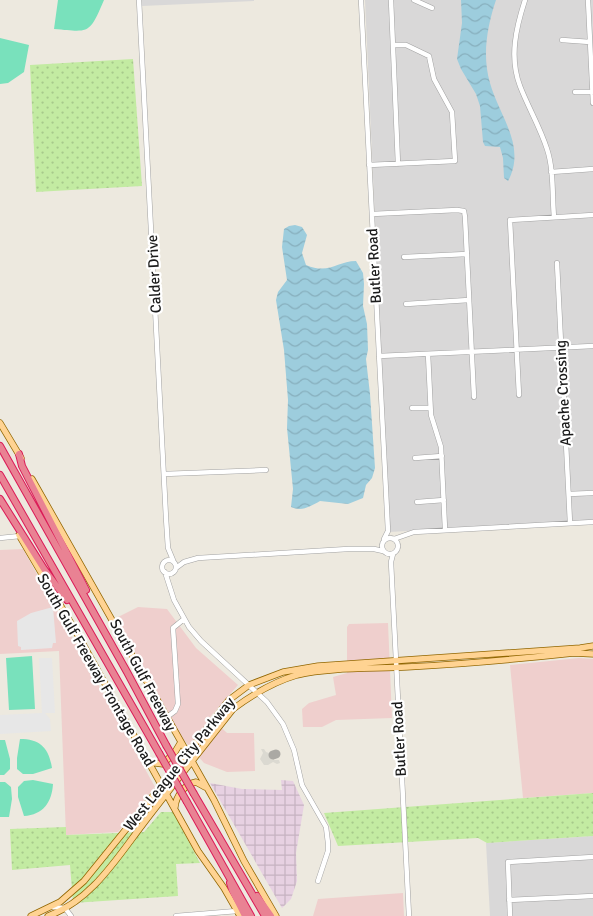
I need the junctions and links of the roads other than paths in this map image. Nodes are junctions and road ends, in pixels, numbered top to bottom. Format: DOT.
graph roads {
  1 [pos="139,0"];
  2 [pos="361,0"];
  3 [pos="391,0"];
  4 [pos="414,0"];
  5 [pos="525,0"];
  6 [pos="588,0"];
  7 [pos="432,8"];
  8 [pos="562,40"];
  9 [pos="590,42"];
  10 [pos="393,45"];
  11 [pos="575,92"];
  12 [pos="592,92"];
  13 [pos="593,103"];
  14 [pos="398,164"];
  15 [pos="369,165"];
  16 [pos="593,170"];
  17 [pos="551,172"];
  18 [pos="372,214"];
  19 [pos="593,215"];
  20 [pos="554,217"];
  21 [pos="467,254"];
  22 [pos="404,257"];
  23 [pos="557,263"];
  24 [pos="469,300"];
  25 [pos="406,304"];
  26 [pos="593,346"];
  27 [pos="561,347"];
  28 [pos="516,350"];
  29 [pos="472,352"];
  30 [pos="428,354"];
  31 [pos="379,356"];
  32 [pos="519,395"];
  33 [pos="474,398"];
  34 [pos="412,408"];
  35 [pos="430,408"];
  36 [pos="0,423"];
  37 [pos="0,446"];
  38 [pos="18,454"];
  39 [pos="442,456"];
  40 [pos="415,458"];
  41 [pos="266,470"];
  42 [pos="164,474"];
  43 [pos="0,475"];
  44 [pos="593,493"];
  45 [pos="569,494"];
  46 [pos="0,500"];
  47 [pos="444,500"];
  48 [pos="417,502"];
  49 [pos="593,522"];
  50 [pos="570,523"];
  51 [pos="446,529"];
  52 [pos="388,532"];
  53 [pos="20,536"];
  54 [pos="402,536"];
  55 [pos="0,538"];
  56 [pos="394,539"];
  57 [pos="383,542"];
  58 [pos="398,544"];
  59 [pos="168,548"];
  60 [pos="374,548"];
  61 [pos="384,552"];
  62 [pos="393,554"];
  63 [pos="173,561"];
  64 [pos="164,562"];
  65 [pos="184,562"];
  66 [pos="390,562"];
  67 [pos="175,570"];
  68 [pos="165,572"];
  69 [pos="171,587"];
  70 [pos="184,619"];
  71 [pos="593,646"];
  72 [pos="593,653"];
  73 [pos="516,656"];
  74 [pos="104,657"];
  75 [pos="395,665"];
  76 [pos="249,685"];
  77 [pos="136,689"];
  78 [pos="256,692"];
  79 [pos="167,717"];
  80 [pos="181,742"];
  81 [pos="187,754"];
  82 [pos="148,762"];
  83 [pos="192,762"];
  84 [pos="162,785"];
  85 [pos="207,789"];
  86 [pos="167,794"];
  87 [pos="175,808"];
  88 [pos="153,812"];
  89 [pos="593,856"];
  90 [pos="230,877"];
  91 [pos="318,881"];
  92 [pos="246,884"];
  93 [pos="593,896"];
  94 [pos="509,900"];
  95 [pos="73,903"];
  96 [pos="52,907"];
  97 [pos="65,908"];
  98 [pos="239,914"];
  99 [pos="58,915"];
  100 [pos="31,916"];
  101 [pos="48,916"];
  102 [pos="70,916"];
  103 [pos="176,916"];
  104 [pos="187,916"];
  105 [pos="245,916"];
  106 [pos="251,916"];
  107 [pos="264,916"];
  108 [pos="271,916"];
  109 [pos="276,916"];
  110 [pos="409,916"];
  111 [pos="510,916"];
  1 -- 42 [label="street, Calder Drive"];
  2 -- 15 [label="street, Butler Road"];
  3 -- 10 [label="street"];
  4 -- 7 [label="street"];
  5 -- 17 [label="street"];
  6 -- 9 [label="street"];
  8 -- 9 [label="street"];
  9 -- 12 [label="street"];
  10 -- 14 [label="street"];
  10 -- 14 [label="street"];
  11 -- 12 [label="street"];
  12 -- 13 [label="street"];
  14 -- 15 [label="street"];
  15 -- 18 [label="street, Butler Road"];
  16 -- 17 [label="street"];
  17 -- 20 [label="street"];
  18 -- 21 [label="street"];
  18 -- 31 [label="street, Butler Road"];
  19 -- 20 [label="street"];
  20 -- 28 [label="street"];
  21 -- 22 [label="street"];
  21 -- 24 [label="street"];
  23 -- 27 [label="street, Apache Crossing"];
  24 -- 25 [label="street"];
  24 -- 29 [label="street"];
  26 -- 27 [label="street"];
  27 -- 28 [label="street"];
  27 -- 45 [label="street, Apache Crossing"];
  28 -- 29 [label="street"];
  28 -- 32 [label="street"];
  29 -- 30 [label="street"];
  29 -- 33 [label="street"];
  30 -- 31 [label="street"];
  30 -- 35 [label="street"];
  31 -- 52 [label="street, Butler Road"];
  34 -- 35 [label="street"];
  35 -- 39 [label="street"];
  36 -- 38 [label="main road"];
  37 -- 77 [label="highway, South Gulf Freeway"];
  38 -- 77 [label="highway"];
  38 -- 79 [label="main road"];
  39 -- 40 [label="street"];
  39 -- 47 [label="street"];
  41 -- 42 [label="street"];
  42 -- 59 [label="street, Calder Drive"];
  43 -- 74 [label="highway, South Gulf Freeway"];
  44 -- 45 [label="street"];
  45 -- 50 [label="street, Apache Crossing"];
  46 -- 53 [label="main road, South Gulf Freeway Frontage Road"];
  46 -- 74 [label="highway"];
  47 -- 48 [label="street"];
  47 -- 51 [label="street"];
  49 -- 50 [label="street"];
  50 -- 51 [label="street"];
  51 -- 54 [label="street"];
  52 -- 56 [label="street"];
  52 -- 57 [label="street"];
  53 -- 55 [label="street"];
  53 -- 82 [label="main road, South Gulf Freeway Frontage Road"];
  54 -- 56 [label="street"];
  54 -- 58 [label="street"];
  56 -- 57 [label="street"];
  56 -- 58 [label="street"];
  57 -- 60 [label="street"];
  57 -- 61 [label="street"];
  58 -- 62 [label="street"];
  59 -- 63 [label="street, Calder Drive"];
  59 -- 64 [label="street, Calder Drive"];
  60 -- 61 [label="street"];
  60 -- 65 [label="street"];
  61 -- 62 [label="street"];
  61 -- 66 [label="street, Butler Road"];
  62 -- 66 [label="street, Butler Road"];
  63 -- 64 [label="street"];
  63 -- 65 [label="street"];
  63 -- 67 [label="street"];
  64 -- 68 [label="street"];
  65 -- 67 [label="street"];
  66 -- 75 [label="street, Butler Road"];
  67 -- 68 [label="street"];
  67 -- 69 [label="street"];
  68 -- 69 [label="street"];
  69 -- 70 [label="street"];
  70 -- 76 [label="street"];
  70 -- 79 [label="street"];
  71 -- 73 [label="main road, West League City Parkway"];
  72 -- 73 [label="main road, West League City Parkway"];
  73 -- 75 [label="main road, West League City Parkway"];
  74 -- 90 [label="highway, South Gulf Freeway, bridge"];
  75 -- 76 [label="main road, West League City Parkway"];
  75 -- 78 [label="main road, West League City Parkway"];
  75 -- 110 [label="street, Butler Road"];
  76 -- 78 [label="street"];
  76 -- 81 [label="main road, West League City Parkway"];
  77 -- 92 [label="highway, South Gulf Freeway, bridge"];
  78 -- 83 [label="main road, West League City Parkway"];
  78 -- 91 [label="street"];
  79 -- 80 [label="main road"];
  80 -- 81 [label="main road"];
  80 -- 82 [label="main road"];
  81 -- 83 [label="main road"];
  81 -- 84 [label="main road, West League City Parkway"];
  82 -- 84 [label="main road, South Gulf Freeway Frontage Road"];
  83 -- 85 [label="main road"];
  83 -- 86 [label="main road, West League City Parkway"];
  84 -- 86 [label="main road, South Gulf Freeway Frontage Road"];
  84 -- 96 [label="main road, West League City Parkway"];
  85 -- 87 [label="main road"];
  85 -- 109 [label="main road"];
  86 -- 87 [label="main road, South Gulf Freeway Frontage Road"];
  86 -- 88 [label="main road, West League City Parkway"];
  87 -- 88 [label="main road"];
  87 -- 98 [label="main road, South Gulf Freeway Frontage Road"];
  88 -- 95 [label="main road, West League City Parkway"];
  89 -- 94 [label="street"];
  90 -- 105 [label="highway"];
  90 -- 106 [label="highway, South Gulf Freeway"];
  92 -- 107 [label="highway, South Gulf Freeway"];
  92 -- 108 [label="highway"];
  93 -- 94 [label="street"];
  94 -- 111 [label="street"];
  95 -- 97 [label="main road, West League City Parkway"];
  95 -- 102 [label="street"];
  96 -- 97 [label="street"];
  96 -- 100 [label="main road, West League City Parkway"];
  97 -- 99 [label="main road, West League City Parkway"];
  97 -- 102 [label="street"];
  98 -- 104 [label="street"];
  99 -- 101 [label="main road, West League City Parkway"];
  103 -- 104 [label="street"];
}
